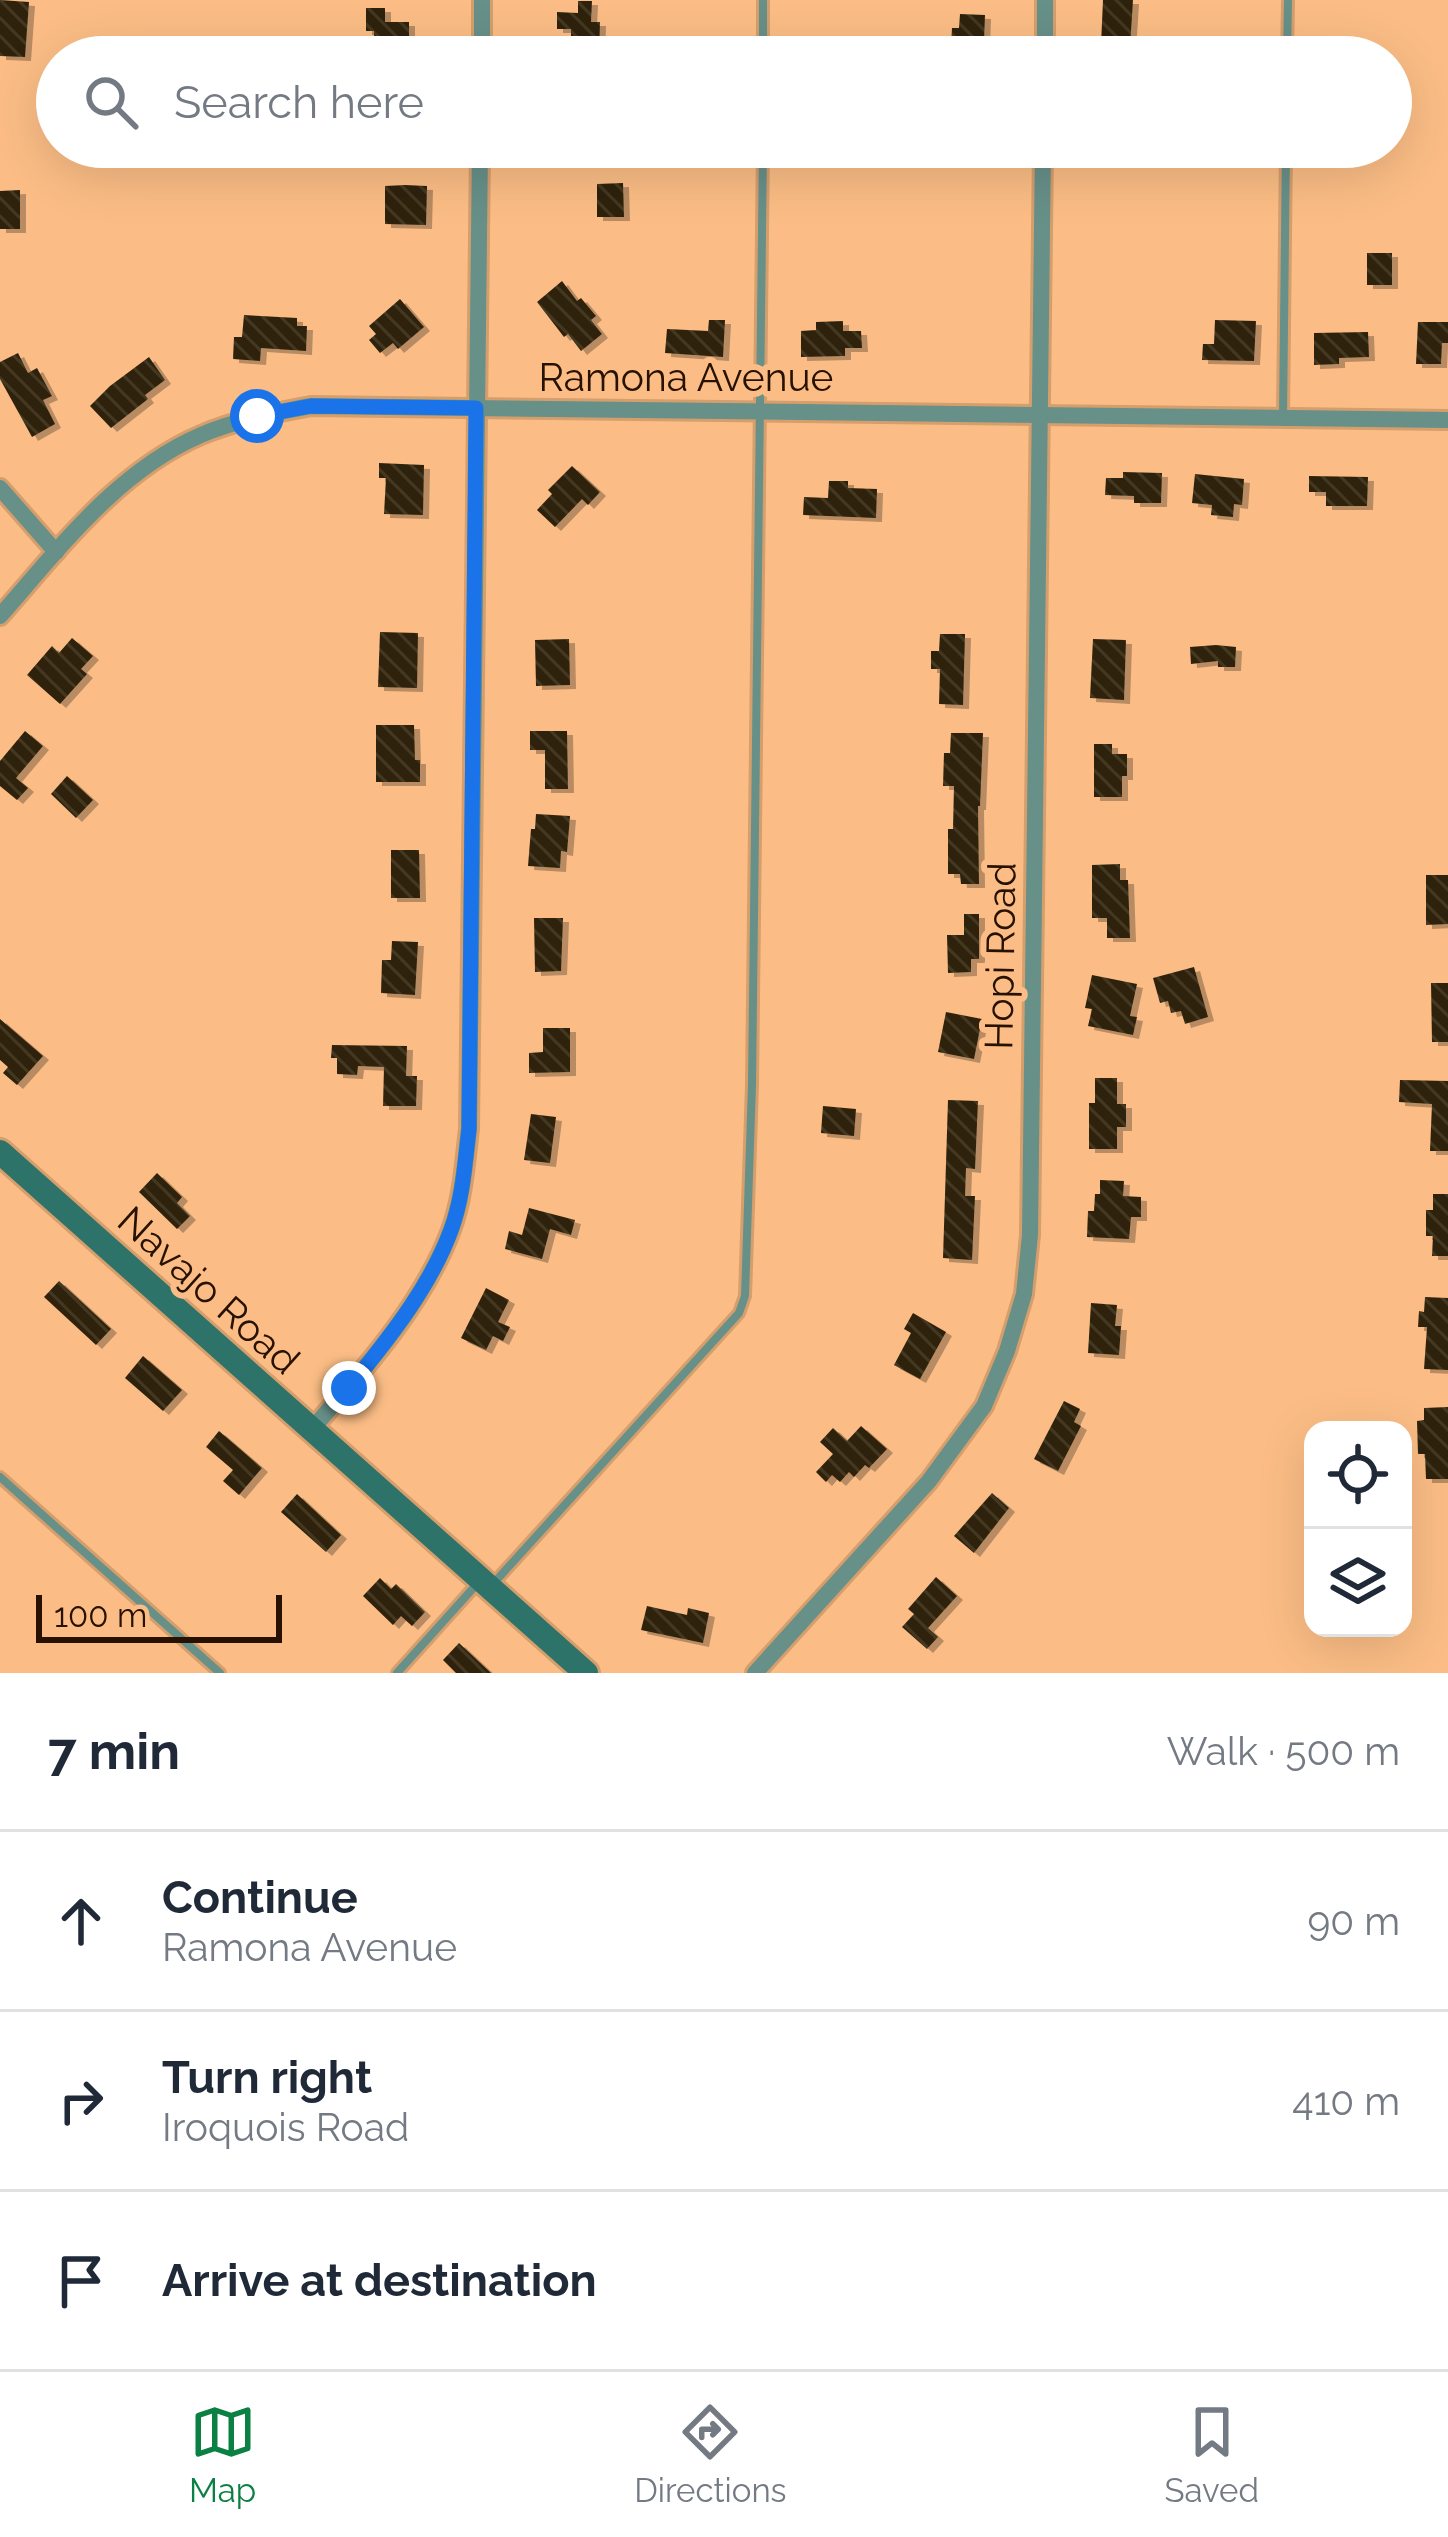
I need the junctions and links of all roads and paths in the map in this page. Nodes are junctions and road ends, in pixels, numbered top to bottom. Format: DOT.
graph roads {
  1 [pos="482,0"];
  2 [pos="763,0"];
  3 [pos="1046,0"];
  4 [pos="1288,0"];
  5 [pos="482,36"];
  6 [pos="763,36"];
  7 [pos="1045,36"];
  8 [pos="1287,36"];
  9 [pos="480,168"];
  10 [pos="763,168"];
  11 [pos="1043,168"];
  12 [pos="1286,168"];
  13 [pos="476,408"];
  14 [pos="758,410"];
  15 [pos="1040,414"];
  16 [pos="1283,418"];
  17 [pos="1448,420"];
  18 [pos="0,488"];
  19 [pos="56,551"];
  20 [pos="0,616"];
  21 [pos="0,1151"];
  22 [pos="312,1429"];
  23 [pos="0,1477"];
  24 [pos="485,1583"];
  25 [pos="220,1673"];
  26 [pos="397,1673"];
  27 [pos="586,1673"];
  28 [pos="755,1673"];
  1 -- 5 [label="street"];
  2 -- 6 [label="lane"];
  3 -- 7 [label="street"];
  4 -- 8 [label="lane"];
  9 -- 13 [label="street"];
  10 -- 14 [label="lane"];
  11 -- 15 [label="street, Hopi Road"];
  12 -- 16 [label="lane"];
  13 -- 14 [label="street, Ramona Avenue"];
  13 -- 19 [label="street, Ramona Avenue"];
  13 -- 22 [label="street"];
  14 -- 15 [label="street, Ramona Avenue"];
  14 -- 24 [label="lane"];
  15 -- 16 [label="street, Ramona Avenue"];
  15 -- 28 [label="street, Hopi Road"];
  16 -- 17 [label="street, Ramona Avenue"];
  18 -- 19 [label="street"];
  19 -- 20 [label="street, Ramona Avenue"];
  21 -- 22 [label="main road, Navajo Road"];
  22 -- 24 [label="main road, Navajo Road"];
  23 -- 25 [label="lane"];
  24 -- 26 [label="lane"];
  24 -- 27 [label="main road, Navajo Road"];
}
